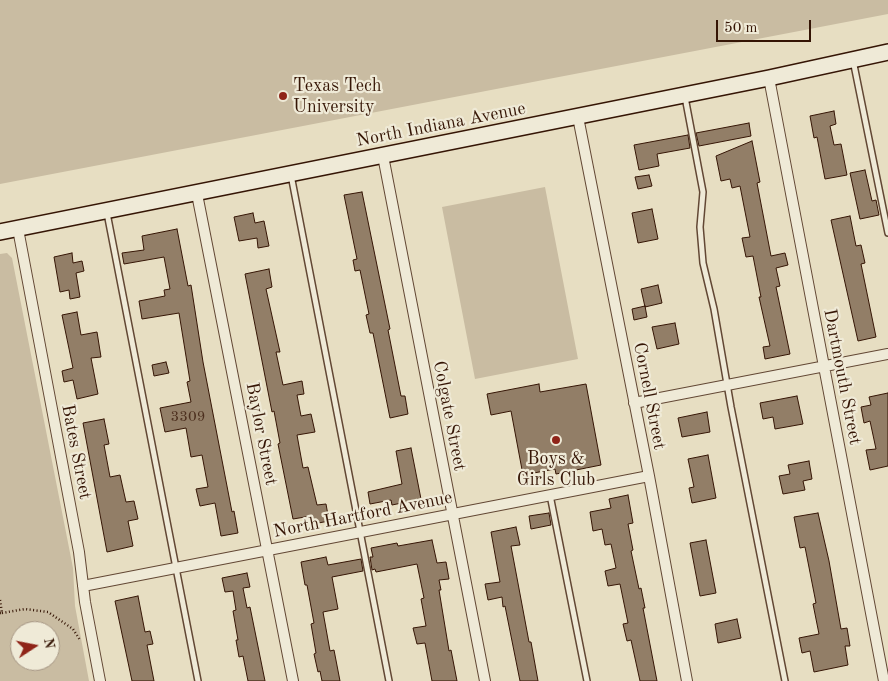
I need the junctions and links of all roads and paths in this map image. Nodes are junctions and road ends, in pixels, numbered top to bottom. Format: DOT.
graph roads {
  1 [pos="888,52"];
  2 [pos="853,60"];
  3 [pos="769,78"];
  4 [pos="685,95"];
  5 [pos="578,117"];
  6 [pos="383,156"];
  7 [pos="291,175"];
  8 [pos="197,194"];
  9 [pos="107,211"];
  10 [pos="18,229"];
  11 [pos="0,232"];
  12 [pos="888,233"];
  13 [pos="888,354"];
  14 [pos="823,366"];
  15 [pos="728,384"];
  16 [pos="634,403"];
  17 [pos="649,476"];
  18 [pos="550,496"];
  19 [pos="452,514"];
  20 [pos="360,532"];
  21 [pos="267,550"];
  22 [pos="176,568"];
  23 [pos="83,586"];
  24 [pos="0,600"];
  25 [pos="1,613"];
  26 [pos="80,640"];
  27 [pos="100,681"];
  28 [pos="198,681"];
  29 [pos="293,681"];
  30 [pos="389,681"];
  31 [pos="485,681"];
  32 [pos="587,681"];
  33 [pos="687,681"];
  34 [pos="785,681"];
  35 [pos="884,681"];
  1 -- 2 [label="main road, North Indiana Avenue"];
  2 -- 3 [label="main road, North Indiana Avenue"];
  2 -- 12 [label="lane"];
  3 -- 4 [label="main road, North Indiana Avenue"];
  3 -- 14 [label="street, Dartmouth Street"];
  4 -- 5 [label="main road, North Indiana Avenue"];
  4 -- 15 [label="lane"];
  5 -- 6 [label="main road, North Indiana Avenue"];
  5 -- 16 [label="street, Cornell Street"];
  6 -- 7 [label="main road, North Indiana Avenue"];
  6 -- 19 [label="street, Colgate Street"];
  7 -- 8 [label="main road, North Indiana Avenue"];
  7 -- 20 [label="lane"];
  8 -- 9 [label="main road, North Indiana Avenue"];
  8 -- 21 [label="street, Baylor Street"];
  9 -- 10 [label="main road, North Indiana Avenue"];
  9 -- 22 [label="lane"];
  10 -- 11 [label="main road, North Indiana Avenue"];
  10 -- 23 [label="street, Bates Street"];
  13 -- 14 [label="street"];
  14 -- 15 [label="street"];
  14 -- 35 [label="street, Dartmouth Street"];
  15 -- 16 [label="street"];
  15 -- 34 [label="lane"];
  16 -- 17 [label="street, Cornell Street"];
  17 -- 18 [label="street, North Hartford Avenue"];
  17 -- 33 [label="street, Cornell Street"];
  18 -- 19 [label="street, North Hartford Avenue"];
  18 -- 32 [label="lane"];
  19 -- 20 [label="street, North Hartford Avenue"];
  19 -- 31 [label="street, Colgate Street"];
  20 -- 21 [label="street, North Hartford Avenue"];
  20 -- 30 [label="lane"];
  21 -- 22 [label="street, North Hartford Avenue"];
  21 -- 29 [label="street, Baylor Street"];
  22 -- 23 [label="street, North Hartford Avenue"];
  22 -- 28 [label="lane"];
  23 -- 27 [label="street, Bates Street"];
  24 -- 25 [label="path"];
  25 -- 26 [label="path"];
}
